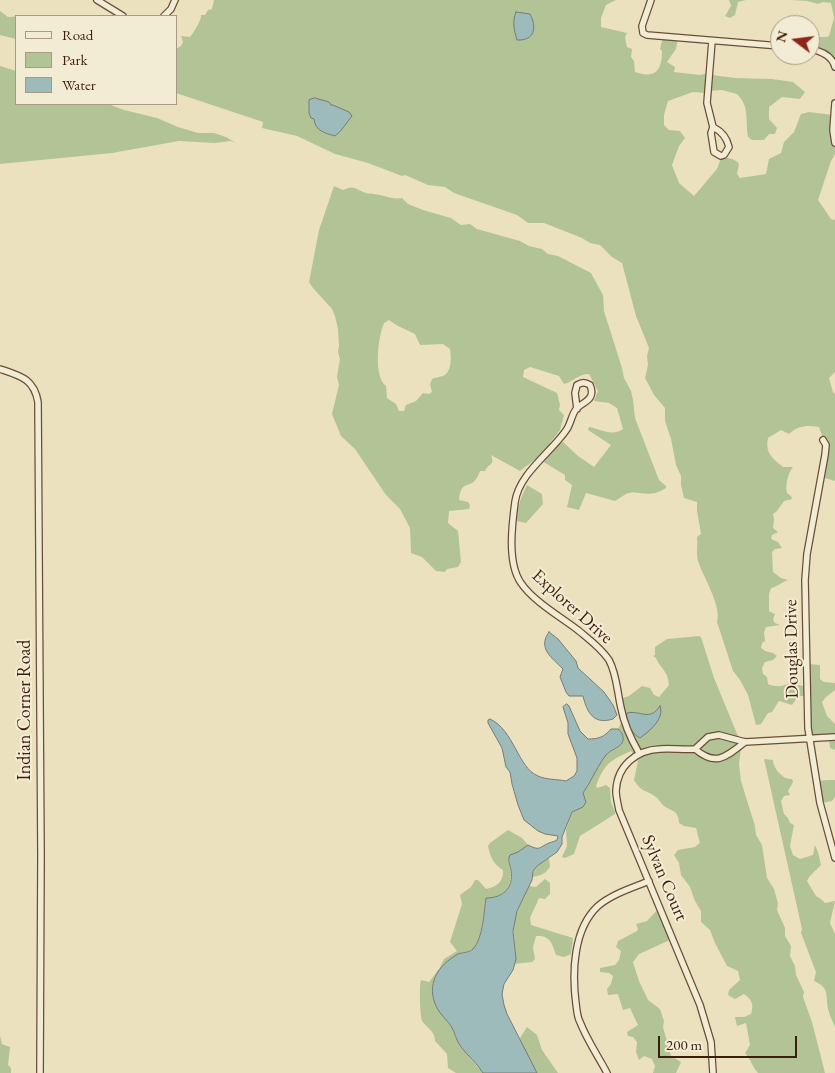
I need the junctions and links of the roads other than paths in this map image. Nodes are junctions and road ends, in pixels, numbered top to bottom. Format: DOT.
graph roads {
  1 [pos="98,0"];
  2 [pos="175,0"];
  3 [pos="651,0"];
  4 [pos="122,15"];
  5 [pos="165,15"];
  6 [pos="712,40"];
  7 [pos="770,45"];
  8 [pos="820,52"];
  9 [pos="833,57"];
  10 [pos="835,67"];
  11 [pos="835,103"];
  12 [pos="713,127"];
  13 [pos="835,143"];
  14 [pos="0,369"];
  15 [pos="577,409"];
  16 [pos="823,440"];
  17 [pos="835,736"];
  18 [pos="809,738"];
  19 [pos="745,742"];
  20 [pos="695,749"];
  21 [pos="639,753"];
  22 [pos="835,858"];
  23 [pos="649,881"];
  24 [pos="40,1073"];
  25 [pos="607,1073"];
  26 [pos="713,1073"];
  1 -- 4 [label="street"];
  2 -- 5 [label="street"];
  3 -- 6 [label="street"];
  6 -- 7 [label="street"];
  6 -- 12 [label="street"];
  8 -- 9 [label="street"];
  9 -- 10 [label="street"];
  11 -- 13 [label="street"];
  12 -- 12 [label="street"];
  14 -- 24 [label="street, Indian Corner Road"];
  15 -- 21 [label="street, Explorer Drive"];
  16 -- 18 [label="street, Douglas Drive"];
  17 -- 18 [label="street"];
  18 -- 19 [label="street"];
  18 -- 22 [label="street, Douglas Drive"];
  19 -- 20 [label="street"];
  19 -- 20 [label="street"];
  20 -- 21 [label="street"];
  21 -- 23 [label="street, Sylvan Court"];
  23 -- 25 [label="street"];
  23 -- 26 [label="street, Sylvan Court"];
}
